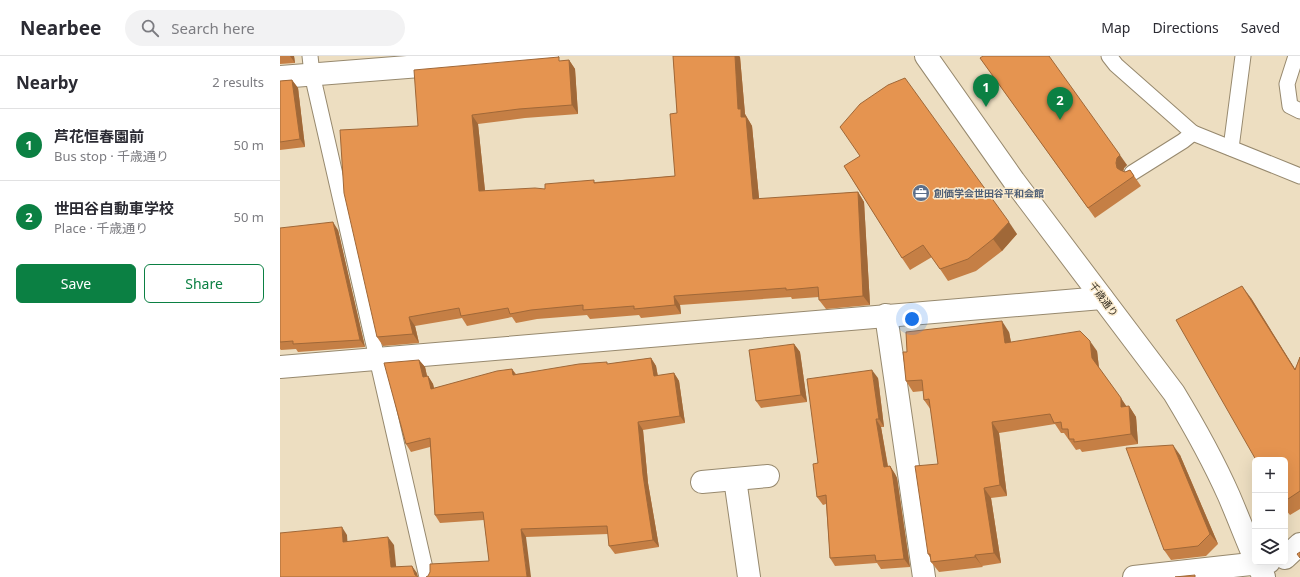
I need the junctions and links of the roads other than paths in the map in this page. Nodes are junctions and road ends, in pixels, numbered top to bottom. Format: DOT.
graph roads {
  1 [pos="547,56"];
  2 [pos="926,56"];
  3 [pos="1109,56"];
  4 [pos="1243,56"];
  5 [pos="1291,58"];
  6 [pos="311,65"];
  7 [pos="280,77"];
  8 [pos="1300,111"];
  9 [pos="1193,133"];
  10 [pos="1231,148"];
  11 [pos="1132,173"];
  12 [pos="1300,176"];
  13 [pos="1102,298"];
  14 [pos="886,315"];
  15 [pos="377,358"];
  16 [pos="280,367"];
  17 [pos="768,476"];
  18 [pos="735,479"];
  19 [pos="702,482"];
  20 [pos="1300,544"];
  21 [pos="1252,547"];
  22 [pos="1288,555"];
  23 [pos="1260,565"];
  24 [pos="427,577"];
  25 [pos="749,577"];
  26 [pos="924,577"];
  27 [pos="1134,577"];
  1 -- 6 [label="street"];
  2 -- 13 [label="street, 千歳通り"];
  3 -- 9 [label="lane"];
  4 -- 10 [label="lane"];
  5 -- 8 [label="lane"];
  6 -- 7 [label="street"];
  6 -- 15 [label="lane"];
  9 -- 10 [label="lane"];
  9 -- 11 [label="lane"];
  10 -- 12 [label="lane"];
  13 -- 14 [label="street"];
  13 -- 21 [label="street, 千歳通り"];
  14 -- 15 [label="street"];
  14 -- 26 [label="street"];
  15 -- 16 [label="street"];
  15 -- 24 [label="lane"];
  17 -- 18 [label="street"];
  18 -- 19 [label="street"];
  18 -- 25 [label="street"];
  20 -- 22 [label="street"];
  23 -- 27 [label="street"];
}
